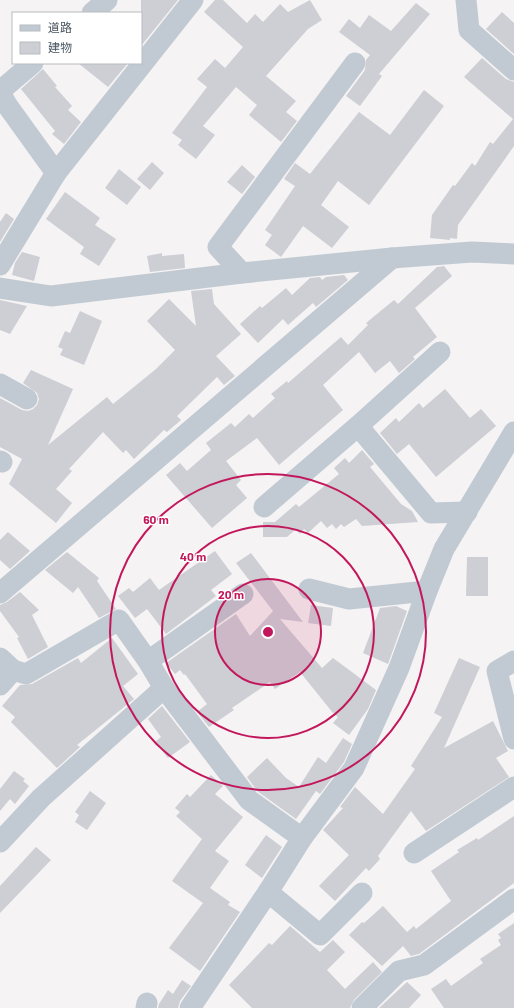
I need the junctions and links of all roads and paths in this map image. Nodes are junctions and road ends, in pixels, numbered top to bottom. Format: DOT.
graph roads {
  1 [pos="107,0"];
  2 [pos="193,0"];
  3 [pos="466,0"];
  4 [pos="93,12"];
  5 [pos="355,63"];
  6 [pos="32,64"];
  7 [pos="514,70"];
  8 [pos="0,91"];
  9 [pos="56,173"];
  10 [pos="514,254"];
  11 [pos="392,258"];
  12 [pos="0,266"];
  13 [pos="242,273"];
  14 [pos="0,288"];
  15 [pos="440,352"];
  16 [pos="0,384"];
  17 [pos="27,399"];
  18 [pos="358,426"];
  19 [pos="514,432"];
  20 [pos="505,465"];
  21 [pos="264,507"];
  22 [pos="467,512"];
  23 [pos="309,589"];
  24 [pos="427,591"];
  25 [pos="0,593"];
  26 [pos="243,594"];
  27 [pos="148,661"];
  28 [pos="514,661"];
  29 [pos="4,671"];
  30 [pos="164,688"];
  31 [pos="514,739"];
  32 [pos="514,787"];
  33 [pos="302,838"];
  34 [pos="0,842"];
  35 [pos="414,853"];
  36 [pos="268,892"];
  37 [pos="362,893"];
  38 [pos="514,899"];
  39 [pos="190,1008"];
  40 [pos="362,1008"];
  1 -- 4 [label="street"];
  2 -- 9 [label="street"];
  3 -- 7 [label="street"];
  5 -- 13 [label="street"];
  6 -- 8 [label="street"];
  8 -- 9 [label="street"];
  9 -- 12 [label="street"];
  10 -- 11 [label="street"];
  11 -- 13 [label="street"];
  11 -- 25 [label="street"];
  13 -- 14 [label="street"];
  15 -- 18 [label="street"];
  16 -- 17 [label="street"];
  18 -- 21 [label="street"];
  18 -- 22 [label="street"];
  19 -- 20 [label="street"];
  20 -- 22 [label="street"];
  22 -- 24 [label="street"];
  23 -- 24 [label="street"];
  24 -- 33 [label="street"];
  26 -- 27 [label="street"];
  27 -- 29 [label="street"];
  27 -- 30 [label="street"];
  28 -- 31 [label="street"];
  30 -- 33 [label="street"];
  30 -- 34 [label="street"];
  32 -- 35 [label="street"];
  33 -- 36 [label="street"];
  36 -- 37 [label="street"];
  36 -- 39 [label="street"];
  38 -- 40 [label="street"];
}
